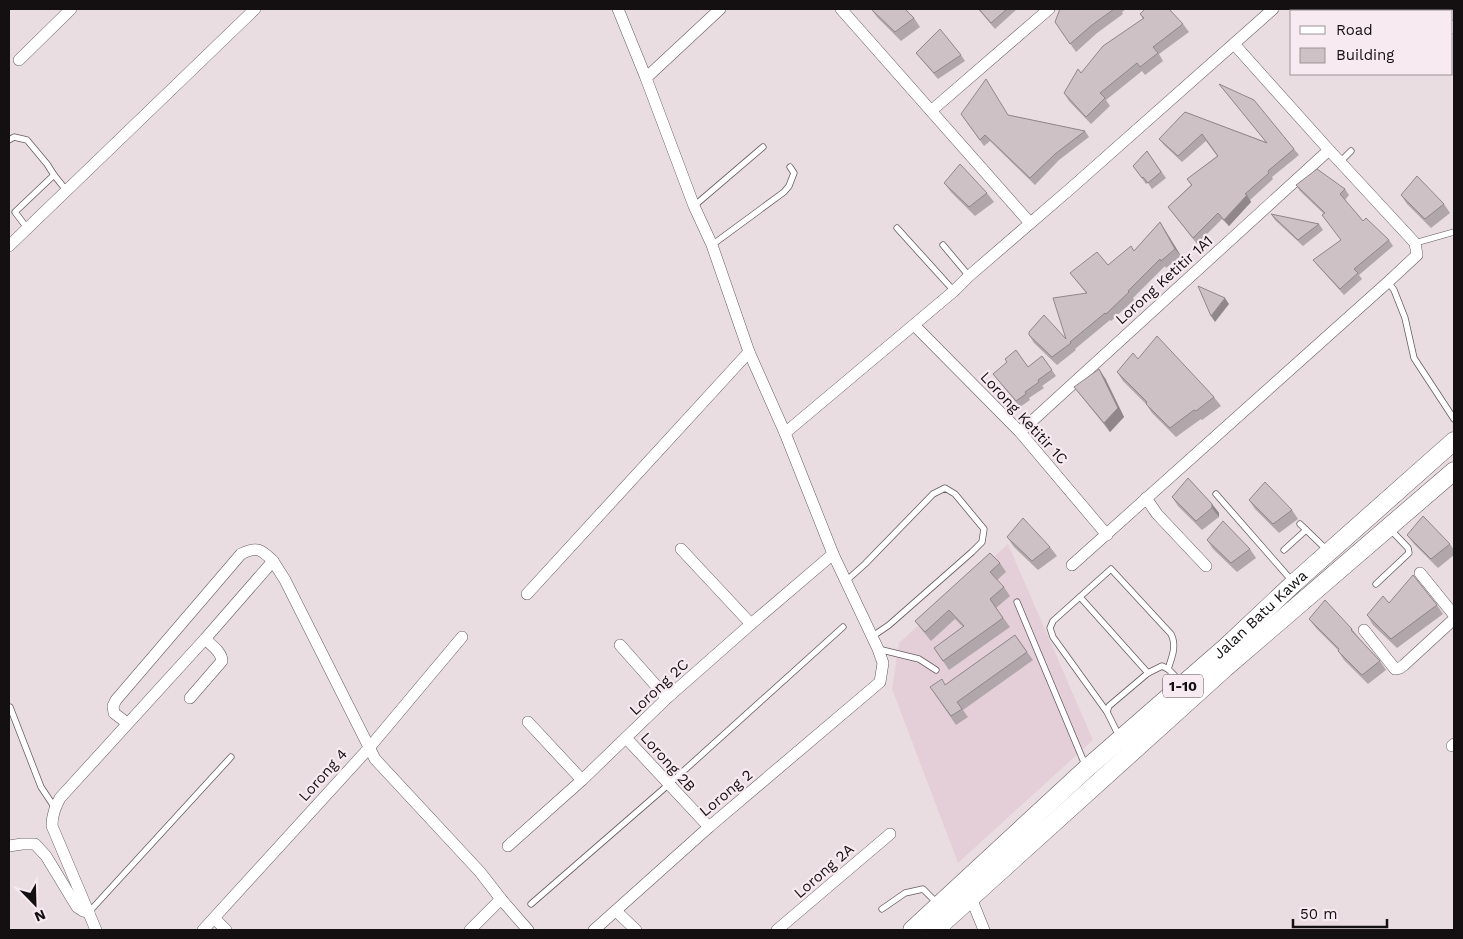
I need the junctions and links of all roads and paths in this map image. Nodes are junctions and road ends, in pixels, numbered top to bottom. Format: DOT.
graph roads {
  1 [pos="71,9"];
  2 [pos="255,9"];
  3 [pos="618,9"];
  4 [pos="720,9"];
  5 [pos="1049,9"];
  6 [pos="1273,9"];
  7 [pos="845,10"];
  8 [pos="1234,44"];
  9 [pos="18,60"];
  10 [pos="646,78"];
  11 [pos="931,111"];
  12 [pos="9,140"];
  13 [pos="763,147"];
  14 [pos="1329,150"];
  15 [pos="1351,151"];
  16 [pos="1340,162"];
  17 [pos="790,167"];
  18 [pos="54,175"];
  19 [pos="66,190"];
  20 [pos="694,206"];
  21 [pos="9,207"];
  22 [pos="15,212"];
  23 [pos="1030,223"];
  24 [pos="27,228"];
  25 [pos="897,228"];
  26 [pos="1454,232"];
  27 [pos="1415,243"];
  28 [pos="712,245"];
  29 [pos="943,245"];
  30 [pos="9,246"];
  31 [pos="969,276"];
  32 [pos="1388,282"];
  33 [pos="954,291"];
  34 [pos="914,325"];
  35 [pos="749,352"];
  36 [pos="1454,419"];
  37 [pos="1020,432"];
  38 [pos="785,433"];
  39 [pos="1454,441"];
  40 [pos="1454,471"];
  41 [pos="1216,494"];
  42 [pos="1146,498"];
  43 [pos="1300,524"];
  44 [pos="1388,527"];
  45 [pos="1306,530"];
  46 [pos="1107,535"];
  47 [pos="681,549"];
  48 [pos="1284,550"];
  49 [pos="1329,552"];
  50 [pos="833,554"];
  51 [pos="273,561"];
  52 [pos="1072,565"];
  53 [pos="1206,566"];
  54 [pos="1420,573"];
  55 [pos="846,581"];
  56 [pos="1294,583"];
  57 [pos="1376,584"];
  58 [pos="527,594"];
  59 [pos="1080,597"];
  60 [pos="1017,602"];
  61 [pos="1454,615"];
  62 [pos="1454,619"];
  63 [pos="751,624"];
  64 [pos="843,627"];
  65 [pos="1364,630"];
  66 [pos="872,636"];
  67 [pos="462,637"];
  68 [pos="205,639"];
  69 [pos="620,645"];
  70 [pos="878,650"];
  71 [pos="1168,669"];
  72 [pos="936,670"];
  73 [pos="1148,673"];
  74 [pos="1184,685"];
  75 [pos="190,698"];
  76 [pos="668,698"];
  77 [pos="10,707"];
  78 [pos="1107,712"];
  79 [pos="528,722"];
  80 [pos="127,723"];
  81 [pos="626,738"];
  82 [pos="1121,740"];
  83 [pos="369,748"];
  84 [pos="231,757"];
  85 [pos="1086,769"];
  86 [pos="582,780"];
  87 [pos="668,784"];
  88 [pos="55,808"];
  89 [pos="709,828"];
  90 [pos="890,834"];
  91 [pos="9,846"];
  92 [pos="508,846"];
  93 [pos="971,898"];
  94 [pos="500,899"];
  95 [pos="531,904"];
  96 [pos="939,905"];
  97 [pos="882,909"];
  98 [pos="616,911"];
  99 [pos="89,912"];
  100 [pos="214,918"];
  101 [pos="631,929"];
  102 [pos="96,930"];
  103 [pos="202,930"];
  104 [pos="226,930"];
  105 [pos="470,930"];
  106 [pos="528,930"];
  107 [pos="594,930"];
  108 [pos="777,930"];
  109 [pos="912,930"];
  110 [pos="935,930"];
  111 [pos="984,930"];
  1 -- 9 [label="street"];
  2 -- 19 [label="street"];
  3 -- 10 [label="street"];
  4 -- 10 [label="street"];
  5 -- 11 [label="street"];
  6 -- 8 [label="street"];
  7 -- 11 [label="street"];
  8 -- 14 [label="street"];
  8 -- 23 [label="street"];
  10 -- 20 [label="street"];
  11 -- 23 [label="street"];
  12 -- 18 [label="lane"];
  13 -- 20 [label="lane"];
  14 -- 16 [label="street"];
  14 -- 37 [label="street, Lorong Ketitir 1A1"];
  15 -- 16 [label="lane"];
  16 -- 27 [label="street"];
  17 -- 28 [label="lane"];
  18 -- 19 [label="lane"];
  18 -- 22 [label="lane"];
  19 -- 24 [label="street"];
  20 -- 28 [label="street"];
  21 -- 22 [label="lane"];
  22 -- 24 [label="lane"];
  23 -- 31 [label="street"];
  24 -- 30 [label="street"];
  25 -- 33 [label="lane"];
  26 -- 27 [label="lane"];
  27 -- 32 [label="street"];
  28 -- 35 [label="street"];
  29 -- 31 [label="lane"];
  31 -- 33 [label="street"];
  32 -- 36 [label="lane"];
  32 -- 42 [label="street"];
  33 -- 34 [label="street"];
  34 -- 37 [label="street, Lorong Ketitir 1C"];
  34 -- 38 [label="street"];
  35 -- 38 [label="street"];
  35 -- 58 [label="street"];
  37 -- 46 [label="street, Lorong Ketitir 1C"];
  38 -- 50 [label="street"];
  39 -- 49 [label="highway, Jalan Batu Kawa / 1-10"];
  40 -- 44 [label="highway, Jalan Batu Kawa / 1-10"];
  41 -- 56 [label="lane"];
  42 -- 46 [label="street"];
  42 -- 53 [label="street"];
  43 -- 45 [label="lane"];
  44 -- 57 [label="lane"];
  44 -- 93 [label="highway, Jalan Batu Kawa / 1-10"];
  45 -- 48 [label="lane"];
  45 -- 49 [label="lane"];
  46 -- 52 [label="street"];
  47 -- 63 [label="street"];
  49 -- 56 [label="highway, Jalan Batu Kawa / 1-10"];
  50 -- 55 [label="street"];
  50 -- 63 [label="street, Lorong 2C"];
  51 -- 68 [label="street"];
  51 -- 80 [label="street"];
  51 -- 83 [label="street"];
  54 -- 61 [label="street"];
  55 -- 66 [label="street"];
  55 -- 66 [label="lane"];
  56 -- 74 [label="highway, Jalan Batu Kawa / 1-10"];
  59 -- 71 [label="lane"];
  59 -- 73 [label="lane"];
  59 -- 78 [label="lane"];
  60 -- 85 [label="lane"];
  62 -- 65 [label="street"];
  63 -- 76 [label="street, Lorong 2C"];
  64 -- 87 [label="lane"];
  66 -- 70 [label="street"];
  67 -- 83 [label="street, Lorong 4"];
  68 -- 75 [label="street"];
  68 -- 80 [label="street"];
  69 -- 76 [label="street"];
  70 -- 72 [label="lane"];
  70 -- 89 [label="street, Lorong 2"];
  71 -- 73 [label="lane"];
  71 -- 74 [label="lane"];
  73 -- 78 [label="lane"];
  74 -- 82 [label="highway, Jalan Batu Kawa / 1-10"];
  76 -- 81 [label="street, Lorong 2C"];
  77 -- 88 [label="lane"];
  78 -- 82 [label="lane"];
  79 -- 86 [label="street"];
  80 -- 88 [label="street"];
  81 -- 86 [label="street, Lorong 2C"];
  81 -- 87 [label="street, Lorong 2B"];
  82 -- 85 [label="highway, Jalan Batu Kawa / 1-10"];
  83 -- 94 [label="street"];
  83 -- 100 [label="street, Lorong 4"];
  84 -- 99 [label="lane"];
  85 -- 96 [label="highway, Jalan Batu Kawa / 1-10"];
  86 -- 92 [label="street, Lorong 2C"];
  87 -- 89 [label="street, Lorong 2B"];
  87 -- 95 [label="lane"];
  88 -- 99 [label="street"];
  89 -- 98 [label="street, Lorong 2"];
  90 -- 108 [label="street, Lorong 2A"];
  91 -- 99 [label="street"];
  93 -- 110 [label="highway, Jalan Batu Kawa / 1-10"];
  93 -- 111 [label="street"];
  94 -- 105 [label="street"];
  94 -- 106 [label="street"];
  96 -- 97 [label="lane"];
  96 -- 109 [label="highway, Jalan Batu Kawa / 1-10"];
  98 -- 101 [label="street"];
  98 -- 107 [label="street, Lorong 2"];
  99 -- 102 [label="street"];
  100 -- 103 [label="street, Lorong 4"];
  100 -- 104 [label="street"];
}
